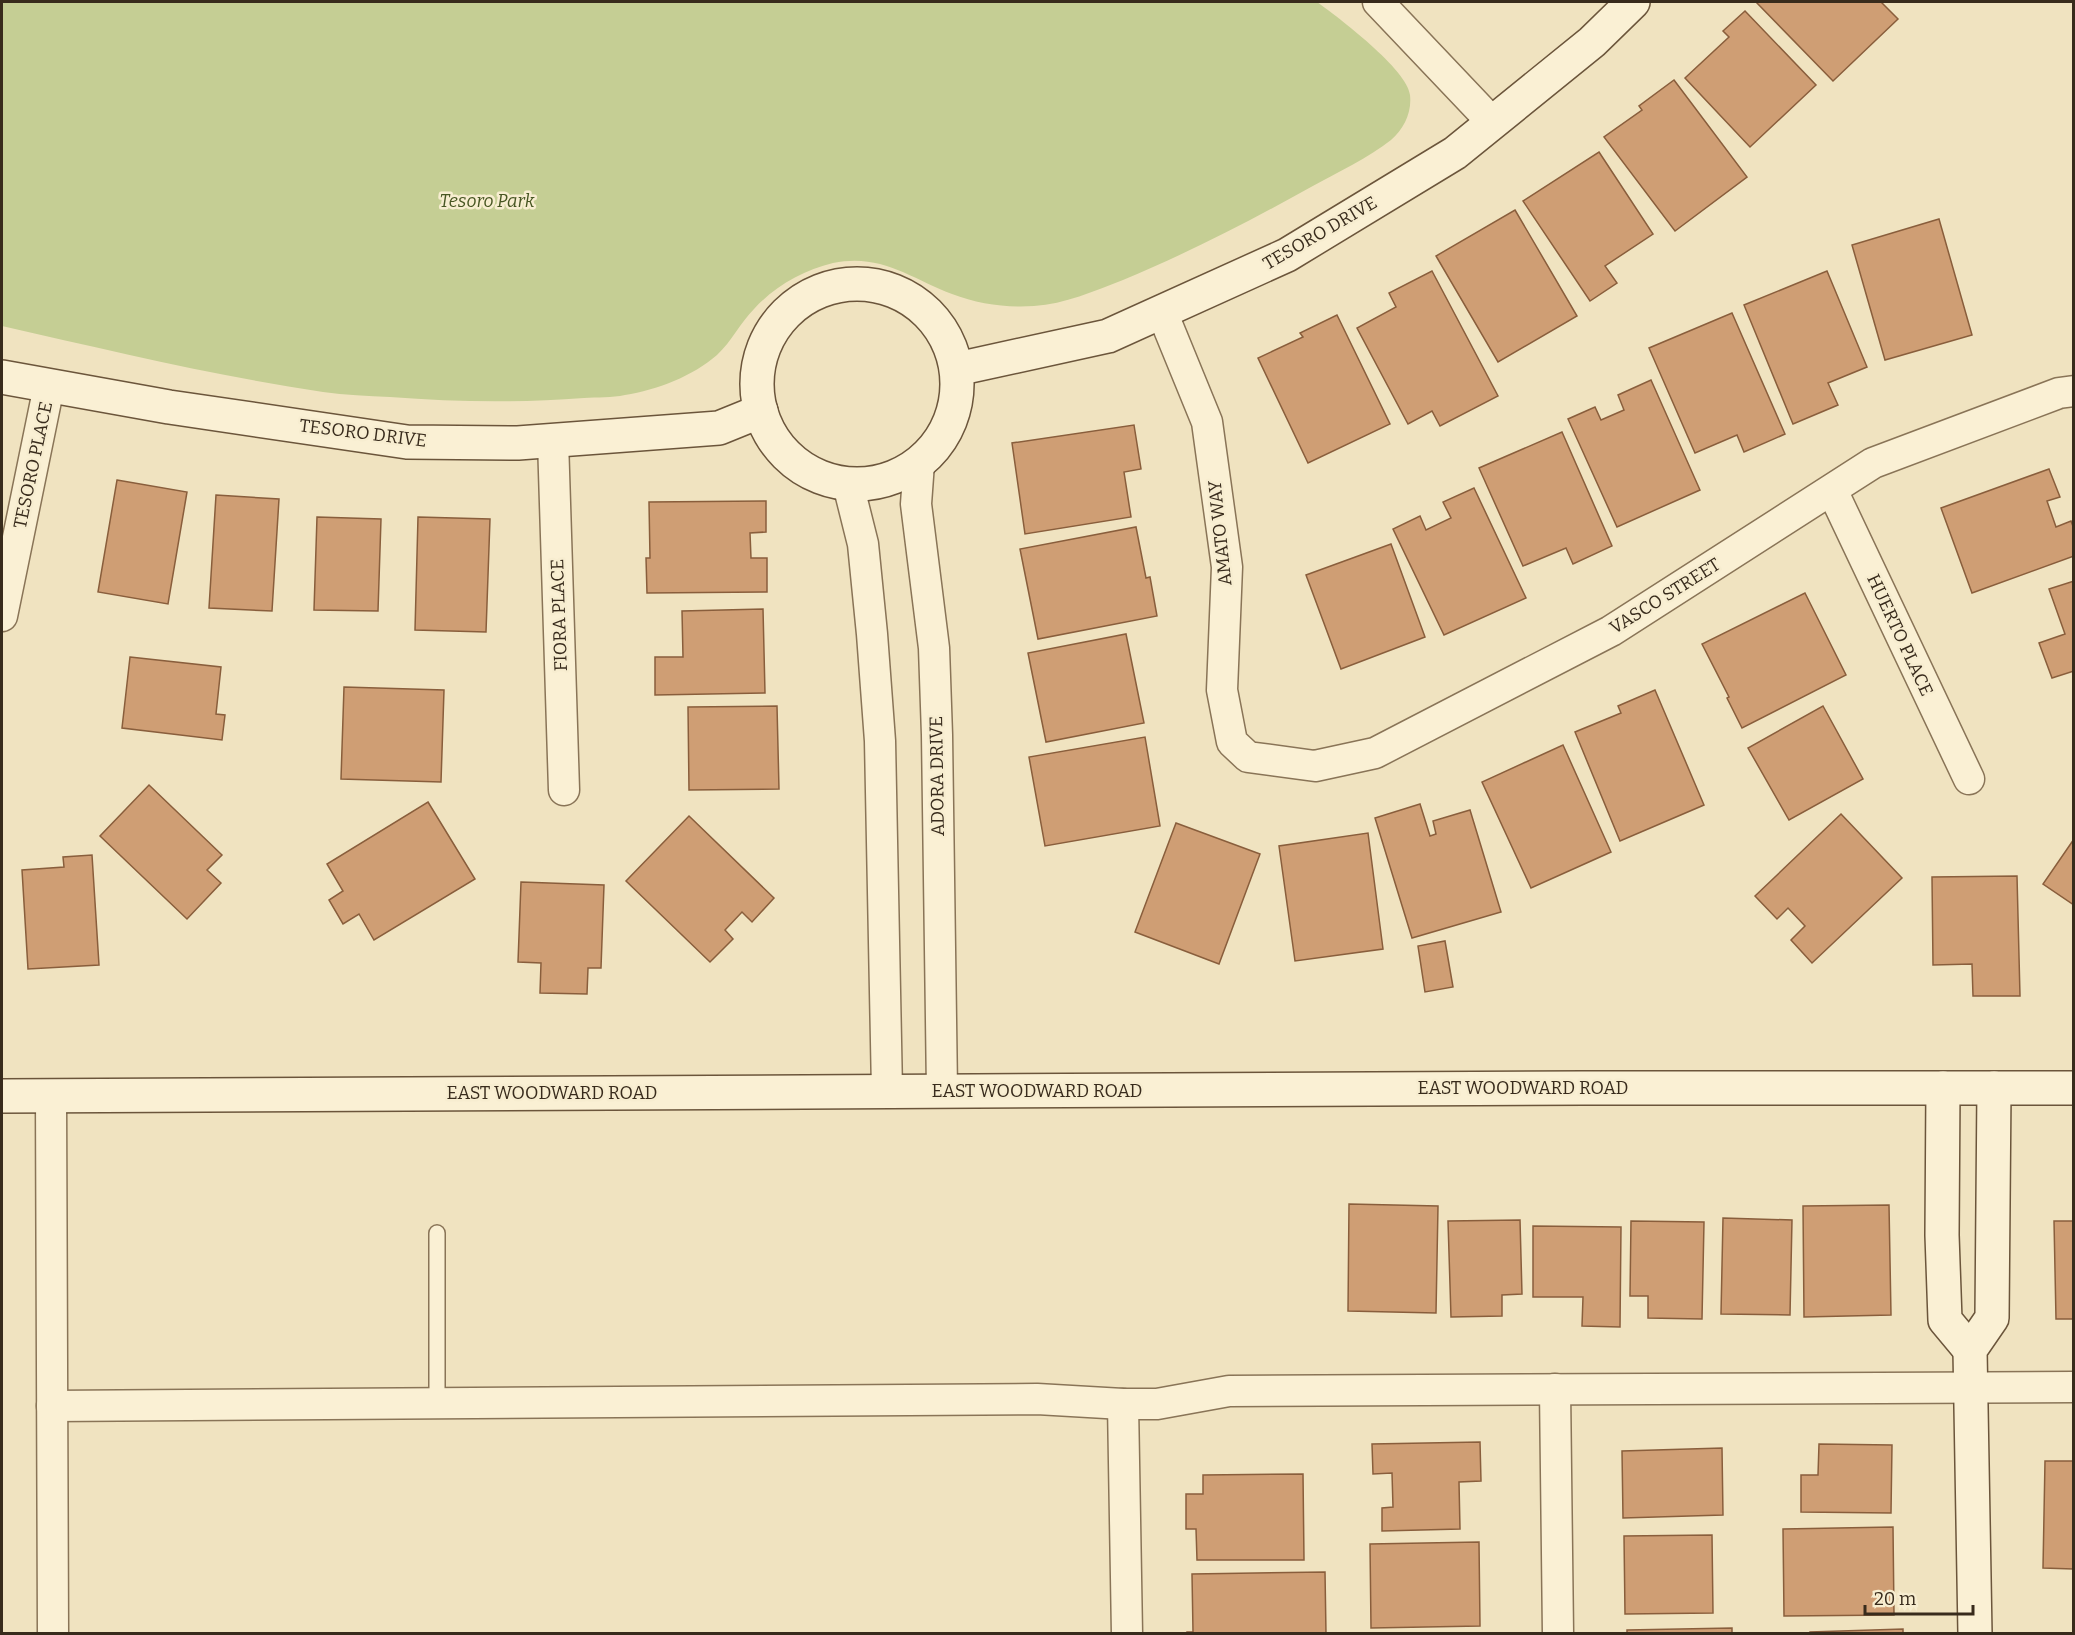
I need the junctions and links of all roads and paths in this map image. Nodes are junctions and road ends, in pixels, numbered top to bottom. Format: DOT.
graph roads {
  1 [pos="1378,2"];
  2 [pos="1633,2"];
  3 [pos="1492,122"];
  4 [pos="1162,312"];
  5 [pos="957,369"];
  6 [pos="2,377"];
  7 [pos="49,386"];
  8 [pos="2073,391"];
  9 [pos="761,411"];
  10 [pos="553,440"];
  11 [pos="919,463"];
  12 [pos="848,484"];
  13 [pos="1832,490"];
  14 [pos="2,616"];
  15 [pos="1248,757"];
  16 [pos="1969,779"];
  17 [pos="564,790"];
  18 [pos="1943,1088"];
  19 [pos="1994,1088"];
  20 [pos="2073,1088"];
  21 [pos="887,1091"];
  22 [pos="942,1091"];
  23 [pos="2,1096"];
  24 [pos="51,1096"];
  25 [pos="436,1233"];
  26 [pos="1970,1350"];
  27 [pos="1971,1386"];
  28 [pos="2073,1387"];
  29 [pos="1555,1389"];
  30 [pos="436,1403"];
  31 [pos="1123,1404"];
  32 [pos="52,1406"];
  33 [pos="53,1634"];
  34 [pos="1127,1634"];
  35 [pos="1558,1634"];
  36 [pos="1975,1634"];
  1 -- 3 [label="street"];
  2 -- 3 [label="street, TESORO DRIVE"];
  3 -- 4 [label="street, TESORO DRIVE"];
  4 -- 5 [label="street, TESORO DRIVE"];
  4 -- 15 [label="street, AMATO WAY"];
  5 -- 9 [label="street"];
  5 -- 11 [label="street"];
  6 -- 7 [label="street, TESORO DRIVE"];
  7 -- 10 [label="street, TESORO DRIVE"];
  7 -- 14 [label="street, TESORO PLACE"];
  8 -- 13 [label="street, VASCO STREET"];
  9 -- 10 [label="street, TESORO DRIVE"];
  9 -- 12 [label="street"];
  10 -- 17 [label="street, FIORA PLACE"];
  11 -- 12 [label="street"];
  11 -- 22 [label="street, ADORA DRIVE"];
  12 -- 21 [label="street"];
  13 -- 15 [label="street, VASCO STREET"];
  13 -- 16 [label="street, HUERTO PLACE"];
  18 -- 19 [label="street, EAST WOODWARD ROAD"];
  18 -- 22 [label="street, EAST WOODWARD ROAD"];
  18 -- 26 [label="street"];
  19 -- 20 [label="street, EAST WOODWARD ROAD"];
  19 -- 26 [label="street"];
  21 -- 22 [label="street, EAST WOODWARD ROAD"];
  21 -- 24 [label="street, EAST WOODWARD ROAD"];
  23 -- 24 [label="street, EAST WOODWARD ROAD"];
  24 -- 32 [label="street"];
  25 -- 30 [label="lane"];
  26 -- 27 [label="street"];
  27 -- 28 [label="street"];
  27 -- 29 [label="street"];
  27 -- 36 [label="street"];
  29 -- 31 [label="street"];
  29 -- 35 [label="street"];
  30 -- 31 [label="street"];
  30 -- 32 [label="street"];
  31 -- 34 [label="street"];
  32 -- 33 [label="street"];
}
